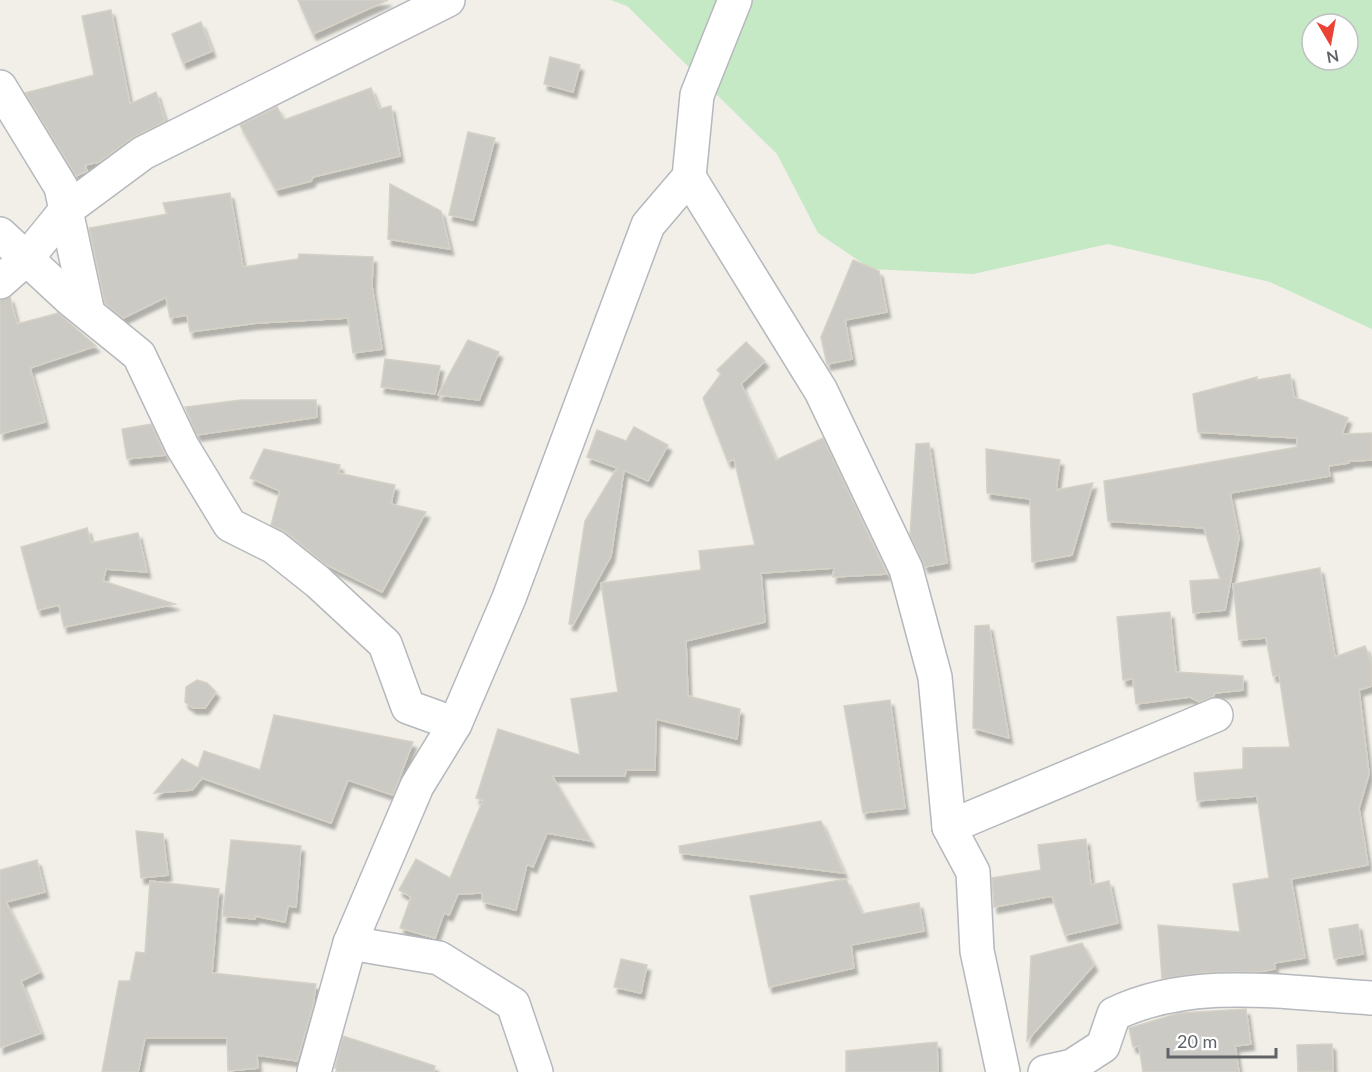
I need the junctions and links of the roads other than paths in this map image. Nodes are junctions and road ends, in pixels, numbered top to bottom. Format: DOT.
graph roads {
  1 [pos="448,0"];
  2 [pos="735,0"];
  3 [pos="0,87"];
  4 [pos="688,177"];
  5 [pos="66,210"];
  6 [pos="0,234"];
  7 [pos="27,258"];
  8 [pos="0,282"];
  9 [pos="88,313"];
  10 [pos="1216,715"];
  11 [pos="455,724"];
  12 [pos="949,827"];
  13 [pos="350,943"];
  14 [pos="1372,998"];
  15 [pos="314,1072"];
  16 [pos="536,1072"];
  17 [pos="1004,1072"];
  18 [pos="1044,1072"];
  1 -- 5 [label="street"];
  2 -- 4 [label="street"];
  3 -- 5 [label="street"];
  4 -- 11 [label="street"];
  4 -- 12 [label="street"];
  5 -- 7 [label="street"];
  5 -- 9 [label="street"];
  6 -- 7 [label="street"];
  7 -- 8 [label="street"];
  7 -- 9 [label="street"];
  9 -- 11 [label="street"];
  10 -- 12 [label="street"];
  11 -- 13 [label="street"];
  12 -- 17 [label="street"];
  13 -- 15 [label="street"];
  13 -- 16 [label="street"];
  14 -- 18 [label="street"];
}
